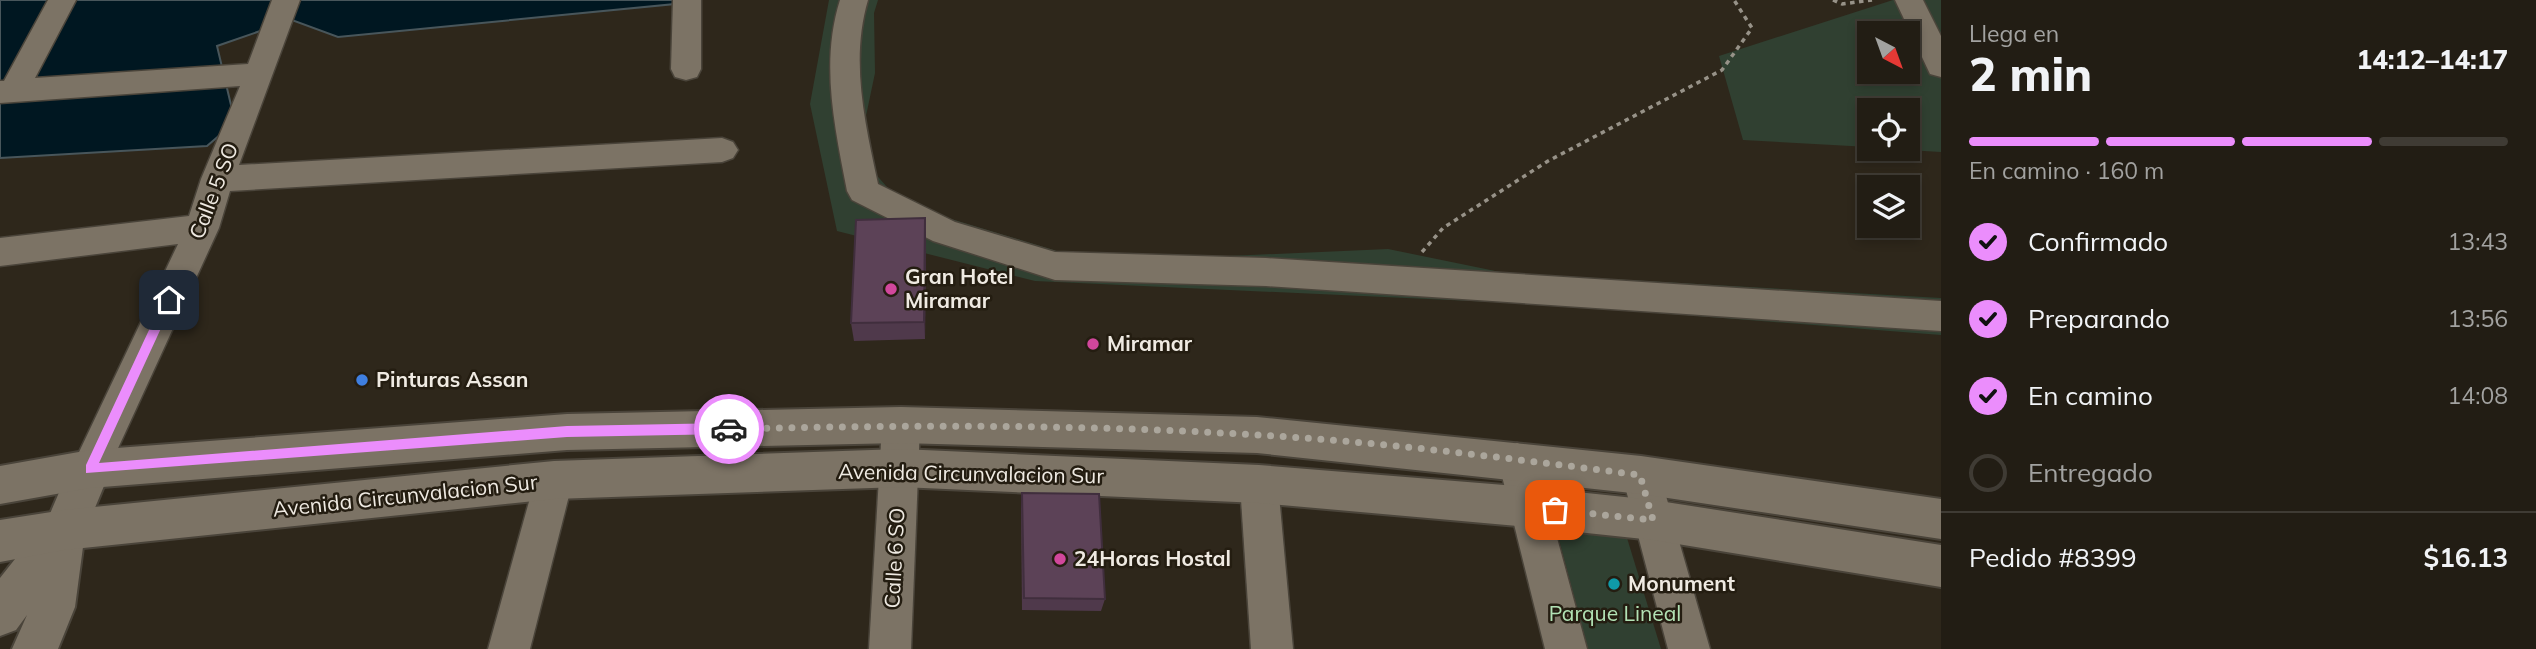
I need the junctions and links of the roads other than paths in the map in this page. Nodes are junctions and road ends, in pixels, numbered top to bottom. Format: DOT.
graph roads {
  1 [pos="62,0"];
  2 [pos="286,0"];
  3 [pos="687,0"];
  4 [pos="854,0"];
  5 [pos="1909,0"];
  6 [pos="1941,66"];
  7 [pos="686,69"];
  8 [pos="259,75"];
  9 [pos="7,91"];
  10 [pos="722,150"];
  11 [pos="217,179"];
  12 [pos="202,228"];
  13 [pos="0,252"];
  14 [pos="1941,316"];
  15 [pos="901,425"];
  16 [pos="1517,460"];
  17 [pos="901,468"];
  18 [pos="90,469"];
  19 [pos="1640,475"];
  20 [pos="554,480"];
  21 [pos="1259,484"];
  22 [pos="0,485"];
  23 [pos="1530,507"];
  24 [pos="1941,519"];
  25 [pos="1653,520"];
  26 [pos="64,530"];
  27 [pos="0,541"];
  28 [pos="1941,566"];
  29 [pos="0,614"];
  30 [pos="35,649"];
  31 [pos="509,649"];
  32 [pos="890,649"];
  33 [pos="1272,649"];
  34 [pos="1566,649"];
  35 [pos="1689,649"];
  1 -- 9 [label="street"];
  2 -- 8 [label="street, Calle 5 SO"];
  3 -- 7 [label="street"];
  4 -- 14 [label="street"];
  5 -- 6 [label="street"];
  8 -- 9 [label="street"];
  8 -- 11 [label="street, Calle 5 SO"];
  10 -- 11 [label="street"];
  11 -- 12 [label="street, Calle 5 SO"];
  12 -- 13 [label="street"];
  12 -- 18 [label="street, Calle 5 SO"];
  15 -- 16 [label="main road"];
  15 -- 17 [label="street, Calle 6 SO"];
  15 -- 18 [label="main road"];
  16 -- 19 [label="main road"];
  16 -- 23 [label="street"];
  17 -- 20 [label="main road, Avenida Circunvalacion Sur"];
  17 -- 21 [label="main road, Avenida Circunvalacion Sur"];
  17 -- 32 [label="street, Calle 6 SO"];
  18 -- 22 [label="main road"];
  18 -- 26 [label="main road, Calle 5 SO"];
  19 -- 24 [label="main road"];
  19 -- 25 [label="street"];
  20 -- 26 [label="main road, Avenida Circunvalacion Sur"];
  20 -- 31 [label="street"];
  21 -- 23 [label="main road, Avenida Circunvalacion Sur"];
  21 -- 33 [label="street"];
  23 -- 25 [label="main road, Avenida Circunvalacion Sur"];
  23 -- 34 [label="street"];
  25 -- 28 [label="main road, Avenida Circunvalacion Sur"];
  25 -- 35 [label="street"];
  26 -- 27 [label="main road, Avenida Circunvalacion Sur"];
  26 -- 29 [label="main road"];
  26 -- 30 [label="main road"];
}
